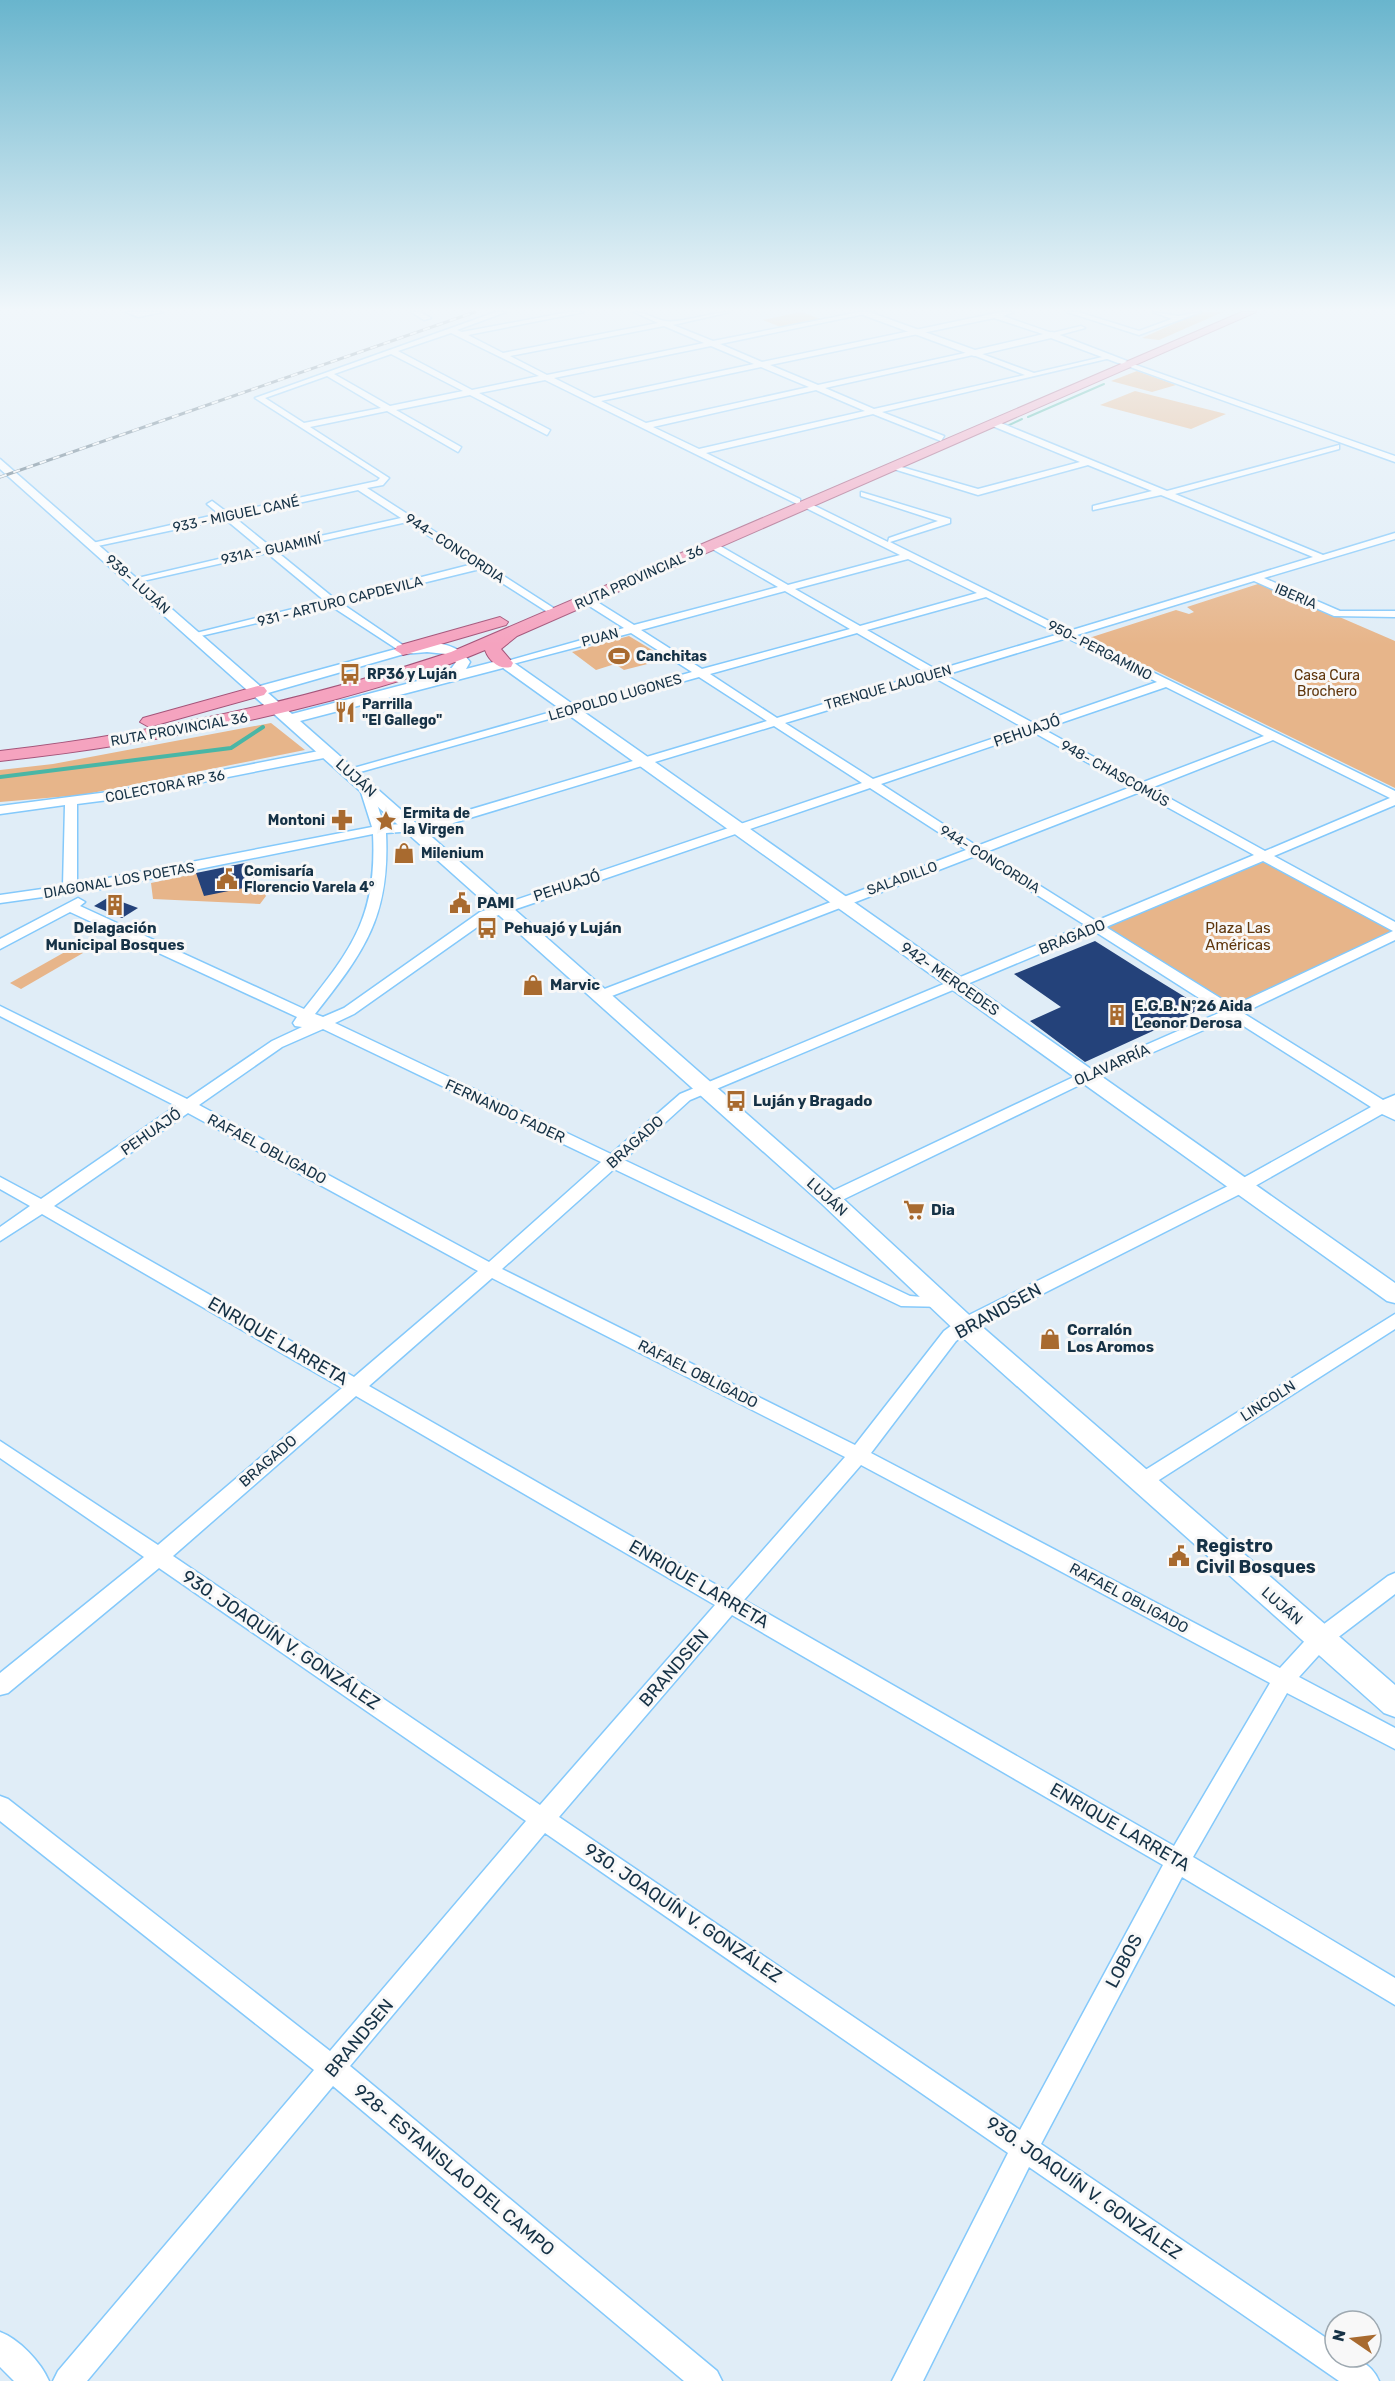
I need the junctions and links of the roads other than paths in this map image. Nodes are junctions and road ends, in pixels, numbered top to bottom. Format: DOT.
graph roads {
  1 [pos="298,423"];
  2 [pos="319,423"];
  3 [pos="413,423"];
  4 [pos="529,423"];
  5 [pos="639,423"];
  6 [pos="658,423"];
  7 [pos="824,423"];
  8 [pos="901,423"];
  9 [pos="976,423"];
  10 [pos="993,423"];
  11 [pos="1285,423"];
  12 [pos="303,426"];
  13 [pos="645,426"];
  14 [pos="547,432"];
  15 [pos="941,438"];
  16 [pos="1343,445"];
  17 [pos="458,448"];
  18 [pos="699,452"];
  19 [pos="1395,459"];
  20 [pos="1088,462"];
  21 [pos="891,467"];
  22 [pos="8,471"];
  23 [pos="360,488"];
  24 [pos="1164,493"];
  25 [pos="864,494"];
  26 [pos="801,503"];
  27 [pos="212,504"];
  28 [pos="1096,508"];
  29 [pos="225,516"];
  30 [pos="409,519"];
  31 [pos="1395,536"];
  32 [pos="891,540"];
  33 [pos="93,544"];
  34 [pos="712,545"];
  35 [pos="267,550"];
  36 [pos="910,555"];
  37 [pos="1323,558"];
  38 [pos="483,566"];
  39 [pos="1255,578"];
  40 [pos="134,580"];
  41 [pos="788,586"];
  42 [pos="986,594"];
  43 [pos="587,600"];
  44 [pos="334,603"];
  45 [pos="550,609"];
  46 [pos="1395,614"];
  47 [pos="522,628"];
  48 [pos="632,628"];
  49 [pos="857,629"];
  50 [pos="1071,634"];
  51 [pos="196,636"];
  52 [pos="403,650"];
  53 [pos="453,653"];
  54 [pos="506,663"];
  55 [pos="702,673"];
  56 [pos="934,673"];
  57 [pos="452,677"];
  58 [pos="1166,683"];
  59 [pos="258,691"];
  60 [pos="571,709"];
  61 [pos="281,711"];
  62 [pos="773,721"];
  63 [pos="1033,729"];
  64 [pos="1274,736"];
  65 [pos="0,747"];
  66 [pos="329,753"];
  67 [pos="0,756"];
  68 [pos="644,760"];
  69 [pos="349,771"];
  70 [pos="872,784"];
  71 [pos="366,786"];
  72 [pos="1142,788"];
  73 [pos="1395,796"];
  74 [pos="1395,801"];
  75 [pos="71,802"];
  76 [pos="0,810"];
  77 [pos="410,827"];
  78 [pos="380,829"];
  79 [pos="740,829"];
  80 [pos="976,851"];
  81 [pos="1262,855"];
  82 [pos="100,885"];
  83 [pos="70,890"];
  84 [pos="0,899"];
  85 [pos="841,901"];
  86 [pos="71,907"];
  87 [pos="500,909"];
  88 [pos="1097,927"];
  89 [pos="1395,928"];
  90 [pos="1395,935"];
  91 [pos="0,945"];
  92 [pos="957,984"];
  93 [pos="599,996"];
  94 [pos="0,1010"];
  95 [pos="1233,1012"];
  96 [pos="308,1016"];
  97 [pos="323,1024"];
  98 [pos="277,1044"];
  99 [pos="1087,1076"];
  100 [pos="705,1089"];
  101 [pos="188,1106"];
  102 [pos="1391,1107"];
  103 [pos="613,1162"];
  104 [pos="0,1182"];
  105 [pos="1242,1186"];
  106 [pos="831,1199"];
  107 [pos="42,1207"];
  108 [pos="0,1235"];
  109 [pos="490,1270"];
  110 [pos="1395,1294"];
  111 [pos="942,1304"];
  112 [pos="1395,1320"];
  113 [pos="965,1325"];
  114 [pos="357,1385"];
  115 [pos="0,1448"];
  116 [pos="858,1455"];
  117 [pos="1141,1482"];
  118 [pos="158,1557"];
  119 [pos="1395,1582"];
  120 [pos="731,1602"];
  121 [pos="1320,1639"];
  122 [pos="1284,1679"];
  123 [pos="0,1686"];
  124 [pos="1395,1704"];
  125 [pos="1395,1739"];
  126 [pos="0,1807"];
  127 [pos="543,1818"];
  128 [pos="1178,1861"];
  129 [pos="1395,1992"];
  130 [pos="333,2069"];
  131 [pos="1024,2147"];
  132 [pos="0,2346"];
  133 [pos="34,2381"];
  134 [pos="68,2381"];
  135 [pos="707,2381"];
  136 [pos="907,2381"];
  137 [pos="1364,2381"];
  1 -- 12 [label="street"];
  2 -- 12 [label="street"];
  3 -- 17 [label="street"];
  4 -- 14 [label="street"];
  5 -- 13 [label="street, 950- PERGAMINO"];
  6 -- 13 [label="street"];
  7 -- 18 [label="street"];
  8 -- 15 [label="street"];
  9 -- 15 [label="main road, RUTA PROVINCIAL 36"];
  10 -- 20 [label="street"];
  10 -- 21 [label="main road, RUTA PROVINCIAL 36"];
  11 -- 16 [label="street"];
  12 -- 23 [label="street, 933 - MIGUEL CANÉ"];
  13 -- 18 [label="street, 950- PERGAMINO"];
  15 -- 26 [label="main road, RUTA PROVINCIAL 36"];
  16 -- 19 [label="street"];
  16 -- 24 [label="street"];
  18 -- 26 [label="street, 950- PERGAMINO"];
  20 -- 21 [label="street"];
  20 -- 24 [label="street"];
  21 -- 26 [label="main road, RUTA PROVINCIAL 36"];
  22 -- 33 [label="main road, 938- LUJÁN"];
  23 -- 29 [label="street, 933 - MIGUEL CANÉ"];
  23 -- 30 [label="street, 944- CONCORDIA"];
  24 -- 28 [label="street"];
  24 -- 37 [label="street"];
  25 -- 32 [label="street"];
  26 -- 34 [label="main road, RUTA PROVINCIAL 36"];
  26 -- 36 [label="street, 950- PERGAMINO"];
  26 -- 45 [label="main road, RUTA PROVINCIAL 36"];
  27 -- 29 [label="street"];
  29 -- 33 [label="street, 933 - MIGUEL CANÉ"];
  29 -- 35 [label="street"];
  30 -- 35 [label="street, 931A - GUAMINÍ"];
  30 -- 38 [label="street, 944- CONCORDIA"];
  31 -- 37 [label="street, TRENQUE LAUQUEN"];
  33 -- 40 [label="main road, 938- LUJÁN"];
  34 -- 41 [label="street, 948- CHASCOMÚS"];
  34 -- 43 [label="main road, RUTA PROVINCIAL 36"];
  35 -- 40 [label="street, 931A - GUAMINÍ"];
  35 -- 44 [label="street"];
  36 -- 41 [label="street, PUAN"];
  36 -- 42 [label="street, 950- PERGAMINO"];
  37 -- 39 [label="street, TRENQUE LAUQUEN"];
  38 -- 44 [label="street, 931 - ARTURO CAPDEVILA"];
  38 -- 45 [label="street, 944- CONCORDIA"];
  39 -- 46 [label="street, IBERIA"];
  39 -- 50 [label="street, TRENQUE LAUQUEN"];
  40 -- 51 [label="main road, 938- LUJÁN"];
  41 -- 48 [label="street, PUAN"];
  41 -- 49 [label="street, 948- CHASCOMÚS"];
  42 -- 49 [label="street, LEOPOLDO LUGONES"];
  42 -- 50 [label="street, 950- PERGAMINO"];
  43 -- 47 [label="main road, RUTA PROVINCIAL 36"];
  43 -- 48 [label="street, 944- CONCORDIA"];
  44 -- 51 [label="street, 931 - ARTURO CAPDEVILA"];
  44 -- 52 [label="street"];
  45 -- 52 [label="main road"];
  45 -- 53 [label="main road, RUTA PROVINCIAL 36"];
  47 -- 53 [label="main road, RUTA PROVINCIAL 36"];
  47 -- 54 [label="main road"];
  48 -- 54 [label="street, PUAN"];
  48 -- 55 [label="street, 944- CONCORDIA"];
  49 -- 55 [label="street, LEOPOLDO LUGONES"];
  49 -- 56 [label="street, 948- CHASCOMÚS"];
  50 -- 56 [label="street, TRENQUE LAUQUEN"];
  50 -- 58 [label="street, 950- PERGAMINO"];
  51 -- 59 [label="main road, 938- LUJÁN"];
  52 -- 53 [label="main road"];
  52 -- 59 [label="main road"];
  53 -- 57 [label="main road"];
  53 -- 61 [label="main road, RUTA PROVINCIAL 36"];
  54 -- 57 [label="main road, PUAN"];
  54 -- 60 [label="main road, 942- MERCEDES"];
  55 -- 60 [label="street, LEOPOLDO LUGONES"];
  55 -- 62 [label="street, 944- CONCORDIA"];
  56 -- 62 [label="street, TRENQUE LAUQUEN"];
  56 -- 63 [label="street, 948- CHASCOMÚS"];
  57 -- 61 [label="main road, PUAN"];
  58 -- 63 [label="street, PEHUAJÓ"];
  58 -- 64 [label="street, 950- PERGAMINO"];
  59 -- 61 [label="main road, LUJÁN"];
  59 -- 65 [label="main road"];
  60 -- 68 [label="main road, 942- MERCEDES"];
  60 -- 69 [label="street, LEOPOLDO LUGONES"];
  61 -- 65 [label="main road, RUTA PROVINCIAL 36"];
  61 -- 66 [label="main road, LUJÁN"];
  61 -- 67 [label="main road, RUTA PROVINCIAL 36"];
  62 -- 68 [label="street, TRENQUE LAUQUEN"];
  62 -- 70 [label="street, 944- CONCORDIA"];
  63 -- 70 [label="street, PEHUAJÓ"];
  63 -- 72 [label="street, 948- CHASCOMÚS"];
  64 -- 72 [label="street, SALADILLO"];
  64 -- 73 [label="street, 950- PERGAMINO"];
  66 -- 69 [label="main road, LUJÁN"];
  66 -- 75 [label="street, COLECTORA RP 36"];
  68 -- 77 [label="street, TRENQUE LAUQUEN"];
  68 -- 79 [label="main road, 942- MERCEDES"];
  69 -- 71 [label="main road, LUJÁN"];
  70 -- 79 [label="street, PEHUAJÓ"];
  70 -- 80 [label="street, 944- CONCORDIA"];
  71 -- 77 [label="main road, LUJÁN"];
  71 -- 78 [label="street"];
  72 -- 80 [label="street, SALADILLO"];
  72 -- 81 [label="street, 948- CHASCOMÚS"];
  74 -- 81 [label="street, BRAGADO"];
  75 -- 76 [label="street, COLECTORA RP 36"];
  75 -- 83 [label="street"];
  77 -- 78 [label="street, TRENQUE LAUQUEN"];
  77 -- 87 [label="main road, LUJÁN"];
  78 -- 82 [label="street, DIAGONAL LOS POETAS"];
  78 -- 96 [label="street"];
  79 -- 85 [label="main road, 942- MERCEDES"];
  79 -- 87 [label="street, PEHUAJÓ"];
  80 -- 85 [label="street, SALADILLO"];
  80 -- 88 [label="street, 944- CONCORDIA"];
  81 -- 88 [label="street, BRAGADO"];
  81 -- 89 [label="street, 948- CHASCOMÚS"];
  82 -- 83 [label="street, DIAGONAL LOS POETAS"];
  82 -- 86 [label="street"];
  83 -- 84 [label="street, DIAGONAL LOS POETAS"];
  85 -- 92 [label="main road, 942- MERCEDES"];
  85 -- 93 [label="street, SALADILLO"];
  86 -- 91 [label="street"];
  86 -- 96 [label="street, FERNANDO FADER"];
  87 -- 93 [label="main road, LUJÁN"];
  87 -- 97 [label="street, PEHUAJÓ"];
  88 -- 92 [label="street, BRAGADO"];
  88 -- 95 [label="street, 944- CONCORDIA"];
  90 -- 95 [label="street, OLAVARRÍA"];
  92 -- 99 [label="main road, 942- MERCEDES"];
  92 -- 100 [label="street, BRAGADO"];
  93 -- 100 [label="main road, LUJÁN"];
  94 -- 101 [label="street, RAFAEL OBLIGADO"];
  95 -- 99 [label="street, OLAVARRÍA"];
  95 -- 102 [label="street, 944- CONCORDIA"];
  96 -- 97 [label="street, FERNANDO FADER"];
  96 -- 98 [label="street"];
  97 -- 98 [label="street, PEHUAJÓ"];
  97 -- 103 [label="street, FERNANDO FADER"];
  98 -- 101 [label="street, PEHUAJÓ"];
  99 -- 105 [label="main road, 942- MERCEDES"];
  99 -- 106 [label="street, OLAVARRÍA"];
  100 -- 103 [label="street, BRAGADO"];
  100 -- 106 [label="main road, LUJÁN"];
  101 -- 107 [label="street, PEHUAJÓ"];
  101 -- 109 [label="street, RAFAEL OBLIGADO"];
  102 -- 105 [label="street, BRANDSEN"];
  103 -- 109 [label="street, BRAGADO"];
  103 -- 111 [label="street, FERNANDO FADER"];
  104 -- 107 [label="street, ENRIQUE LARRETA"];
  105 -- 110 [label="main road, 942- MERCEDES"];
  105 -- 113 [label="street, BRANDSEN"];
  106 -- 111 [label="main road, LUJÁN"];
  107 -- 108 [label="street, PEHUAJÓ"];
  107 -- 114 [label="street, ENRIQUE LARRETA"];
  109 -- 114 [label="street, BRAGADO"];
  109 -- 116 [label="street, RAFAEL OBLIGADO"];
  111 -- 113 [label="main road, LUJÁN"];
  112 -- 117 [label="street, LINCOLN"];
  113 -- 116 [label="street, BRANDSEN"];
  113 -- 117 [label="main road, LUJÁN"];
  114 -- 118 [label="street, BRAGADO"];
  114 -- 120 [label="street, ENRIQUE LARRETA"];
  115 -- 118 [label="street, 930. JOAQUÍN V. GONZÁLEZ"];
  116 -- 120 [label="street, BRANDSEN"];
  116 -- 122 [label="street, RAFAEL OBLIGADO"];
  117 -- 121 [label="main road, LUJÁN"];
  118 -- 123 [label="street, BRAGADO"];
  118 -- 127 [label="street, 930. JOAQUÍN V. GONZÁLEZ"];
  119 -- 121 [label="street, LOBOS"];
  120 -- 127 [label="street, BRANDSEN"];
  120 -- 128 [label="street, ENRIQUE LARRETA"];
  121 -- 122 [label="street, LOBOS"];
  121 -- 124 [label="main road, LUJÁN"];
  122 -- 125 [label="street, RAFAEL OBLIGADO"];
  122 -- 128 [label="street, LOBOS"];
  126 -- 130 [label="street, 928- ESTANISLAO DEL CAMPO"];
  127 -- 130 [label="street, BRANDSEN"];
  127 -- 131 [label="street, 930. JOAQUÍN V. GONZÁLEZ"];
  128 -- 129 [label="street, ENRIQUE LARRETA"];
  128 -- 131 [label="street, LOBOS"];
  130 -- 134 [label="street, BRANDSEN"];
  130 -- 135 [label="street, 928- ESTANISLAO DEL CAMPO"];
  131 -- 136 [label="street, LOBOS"];
  131 -- 137 [label="street, 930. JOAQUÍN V. GONZÁLEZ"];
  132 -- 133 [label="street"];
}
